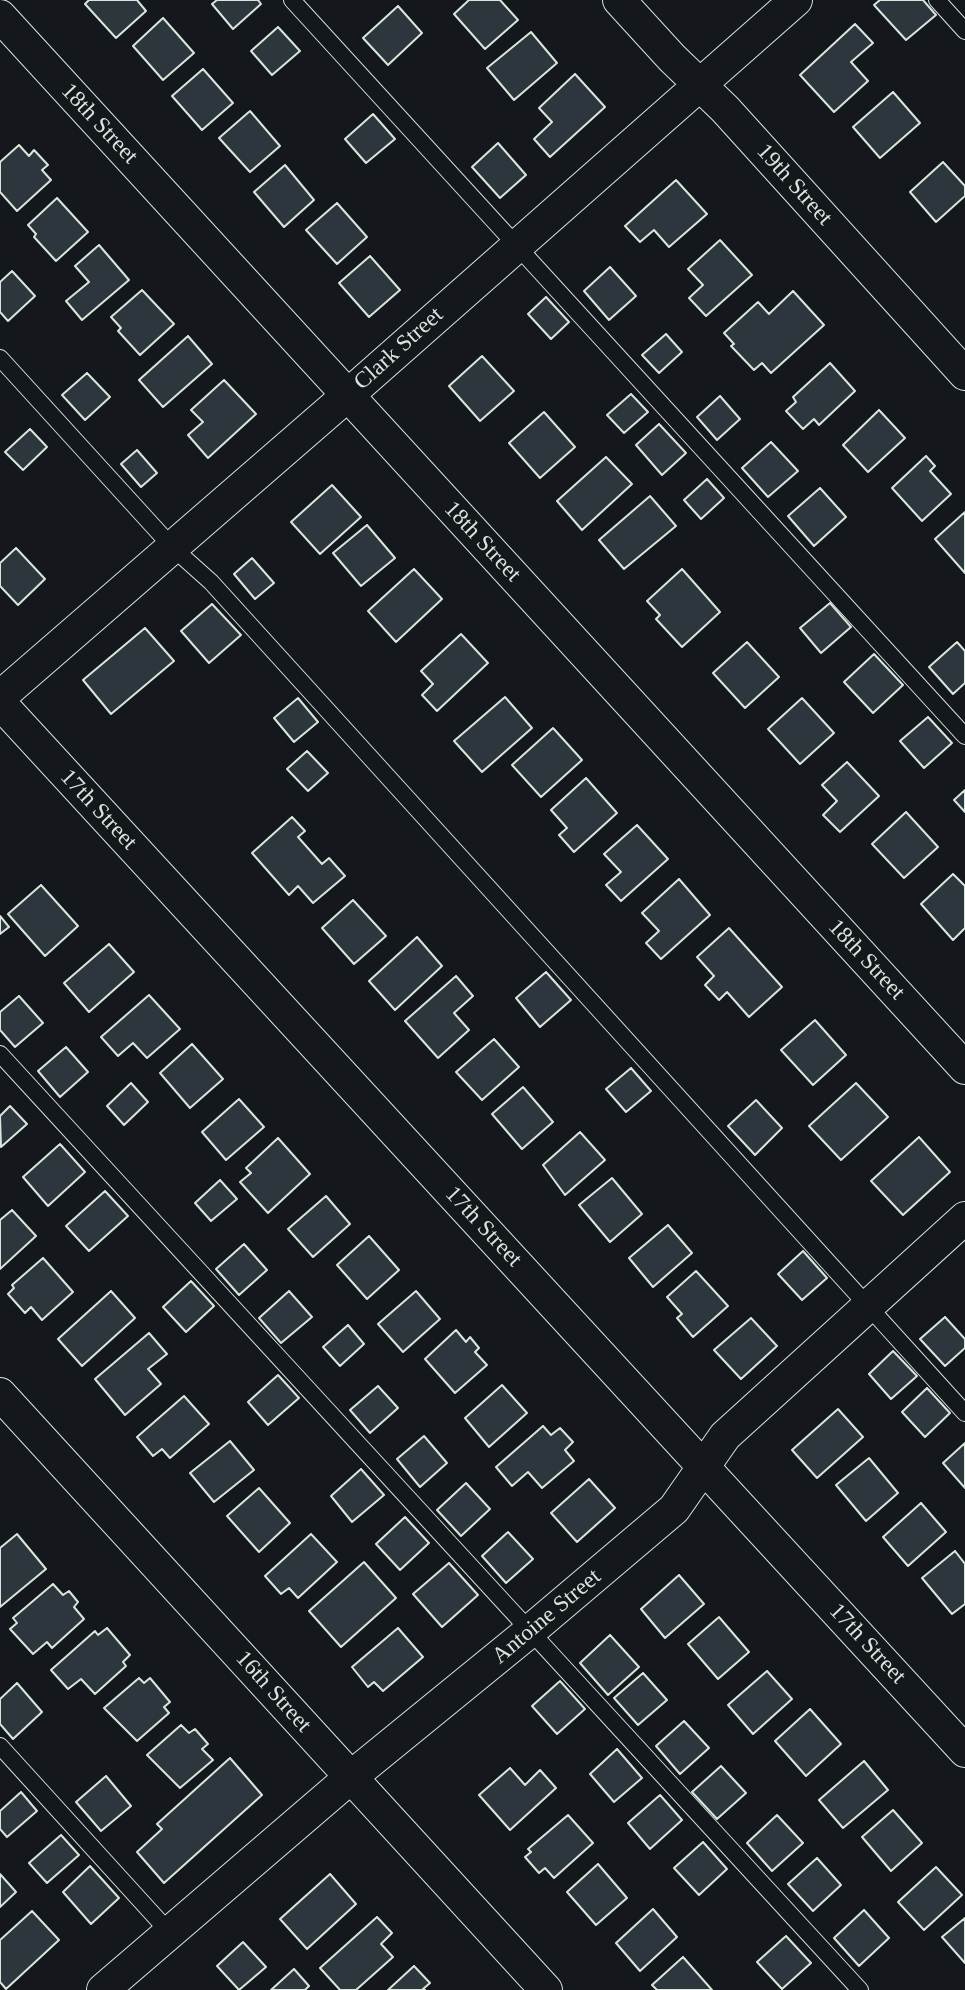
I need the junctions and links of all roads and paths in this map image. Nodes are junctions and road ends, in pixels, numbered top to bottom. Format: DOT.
graph roads {
  1 [pos="292,0"];
  2 [pos="619,0"];
  3 [pos="796,0"];
  4 [pos="937,0"];
  5 [pos="0,16"];
  6 [pos="965,31"];
  7 [pos="700,85"];
  8 [pos="516,245"];
  9 [pos="0,358"];
  10 [pos="965,374"];
  11 [pos="348,395"];
  12 [pos="173,548"];
  13 [pos="0,697"];
  14 [pos="0,704"];
  15 [pos="965,736"];
  16 [pos="0,1054"];
  17 [pos="965,1068"];
  18 [pos="965,1218"];
  19 [pos="868,1307"];
  20 [pos="0,1394"];
  21 [pos="965,1413"];
  22 [pos="704,1466"];
  23 [pos="530,1631"];
  24 [pos="0,1745"];
  25 [pos="965,1751"];
  26 [pos="351,1777"];
  27 [pos="170,1933"];
  28 [pos="103,1990"];
  29 [pos="545,1990"];
  30 [pos="860,1990"];
  1 -- 8 [label="lane"];
  2 -- 7 [label="street, 19th Street"];
  3 -- 7 [label="street, Clark Street"];
  4 -- 6 [label="lane"];
  5 -- 11 [label="street, 18th Street"];
  7 -- 8 [label="street, Clark Street"];
  7 -- 10 [label="street, 19th Street"];
  8 -- 11 [label="street, Clark Street"];
  8 -- 15 [label="lane"];
  9 -- 12 [label="lane"];
  11 -- 12 [label="street, Clark Street"];
  11 -- 17 [label="street, 18th Street"];
  12 -- 13 [label="street, Clark Street"];
  12 -- 19 [label="lane"];
  14 -- 22 [label="street, 17th Street"];
  16 -- 23 [label="lane"];
  18 -- 19 [label="street, Antoine Street"];
  19 -- 21 [label="lane"];
  19 -- 22 [label="street, Antoine Street"];
  20 -- 26 [label="street, 16th Street"];
  22 -- 23 [label="street, Antoine Street"];
  22 -- 25 [label="street, 17th Street"];
  23 -- 26 [label="street, Antoine Street"];
  23 -- 30 [label="lane"];
  24 -- 27 [label="lane"];
  26 -- 27 [label="street, Antoine Street"];
  26 -- 29 [label="street, 16th Street"];
  27 -- 28 [label="street, Antoine Street"];
}
